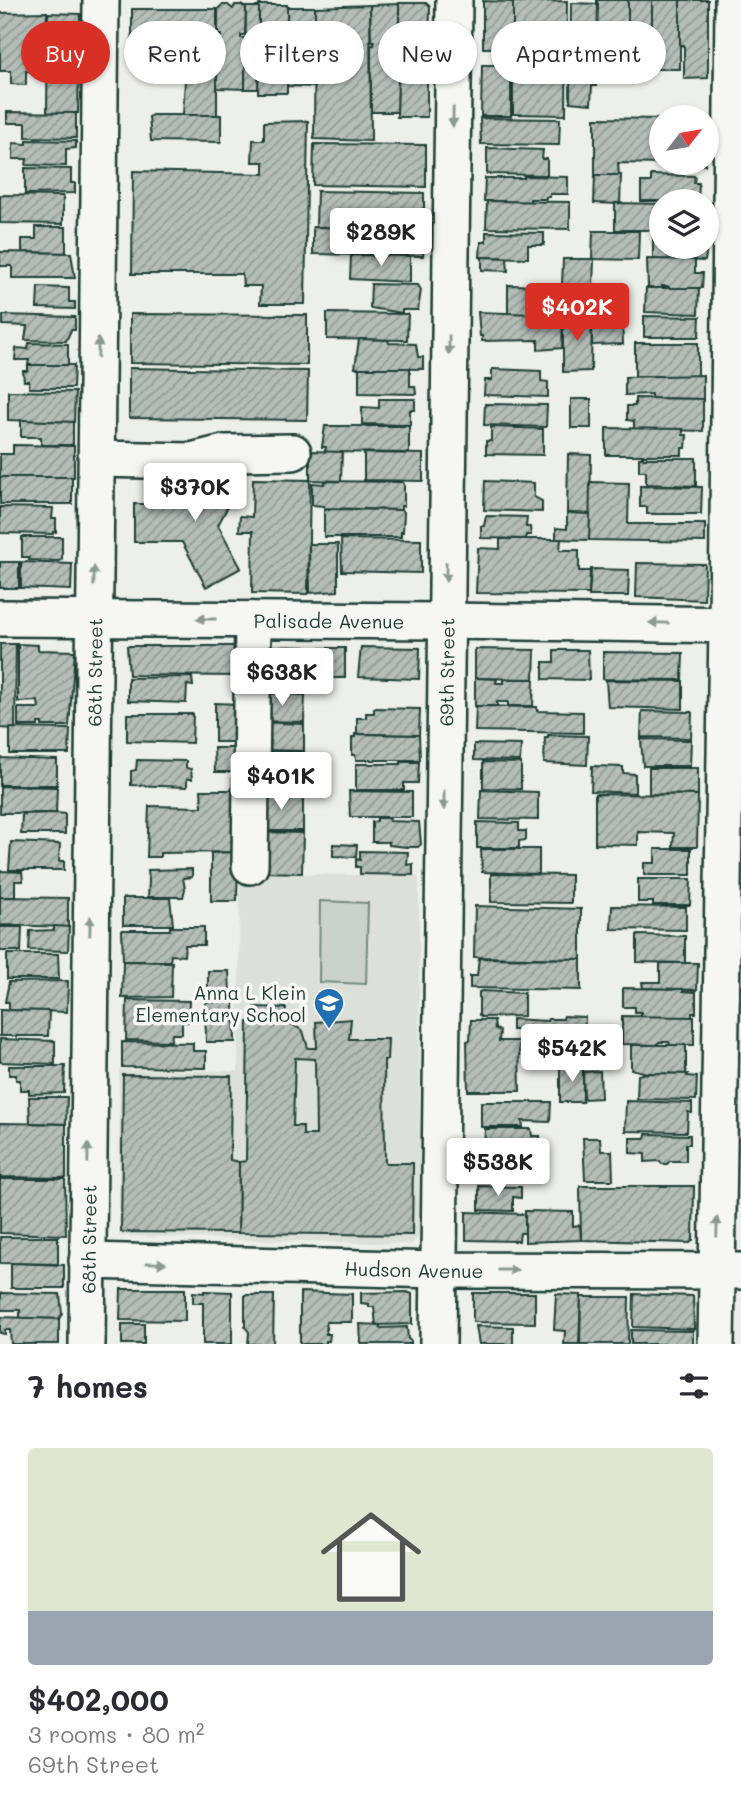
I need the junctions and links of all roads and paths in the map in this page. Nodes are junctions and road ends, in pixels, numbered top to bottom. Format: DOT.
graph roads {
  1 [pos="101,0"];
  2 [pos="454,0"];
  3 [pos="733,0"];
  4 [pos="293,452"];
  5 [pos="97,459"];
  6 [pos="0,618"];
  7 [pos="93,618"];
  8 [pos="253,620"];
  9 [pos="446,621"];
  10 [pos="734,625"];
  11 [pos="250,866"];
  12 [pos="87,1261"];
  13 [pos="439,1270"];
  14 [pos="728,1271"];
  15 [pos="87,1344"];
  16 [pos="439,1344"];
  17 [pos="716,1344"];
  5 -- 1 [label="street, 68th Street, one-way"];
  2 -- 9 [label="street, 69th Street, one-way"];
  3 -- 10 [label="street"];
  4 -- 5 [label="street"];
  7 -- 5 [label="street, 68th Street, one-way"];
  6 -- 7 [label="street, Palisade Avenue"];
  8 -- 7 [label="street, Palisade Avenue, one-way"];
  12 -- 7 [label="street, 68th Street, one-way"];
  8 -- 9 [label="street, Palisade Avenue"];
  8 -- 11 [label="street"];
  10 -- 9 [label="street, Palisade Avenue, one-way"];
  9 -- 13 [label="street, 69th Street, one-way"];
  14 -- 10 [label="street, one-way"];
  12 -- 13 [label="street, Hudson Avenue, one-way"];
  12 -- 15 [label="street, 68th Street"];
  13 -- 14 [label="street, Hudson Avenue, one-way"];
  13 -- 16 [label="street, 69th Street"];
  14 -- 17 [label="street"];
}
